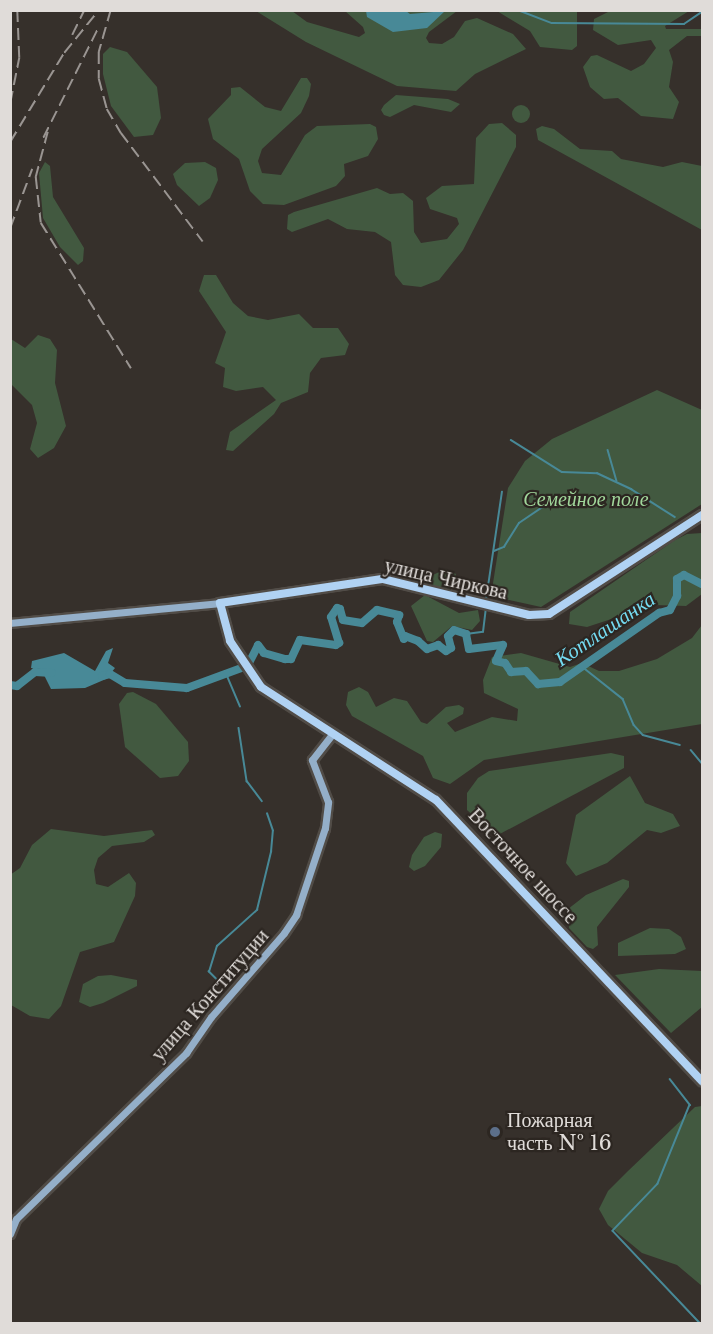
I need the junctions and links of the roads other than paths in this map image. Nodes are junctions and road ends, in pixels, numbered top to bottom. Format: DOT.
graph roads {
  1 [pos="702,515"];
  2 [pos="220,603"];
  3 [pos="10,623"];
  4 [pos="332,734"];
  5 [pos="702,1081"];
  6 [pos="10,1234"];
  1 -- 2 [label="main road, улица Чиркова"];
  2 -- 3 [label="main road, улица Чиркова"];
  2 -- 4 [label="main road, Восточное шоссе"];
  4 -- 5 [label="main road, Восточное шоссе"];
  4 -- 6 [label="main road, улица Конституции"];
}
